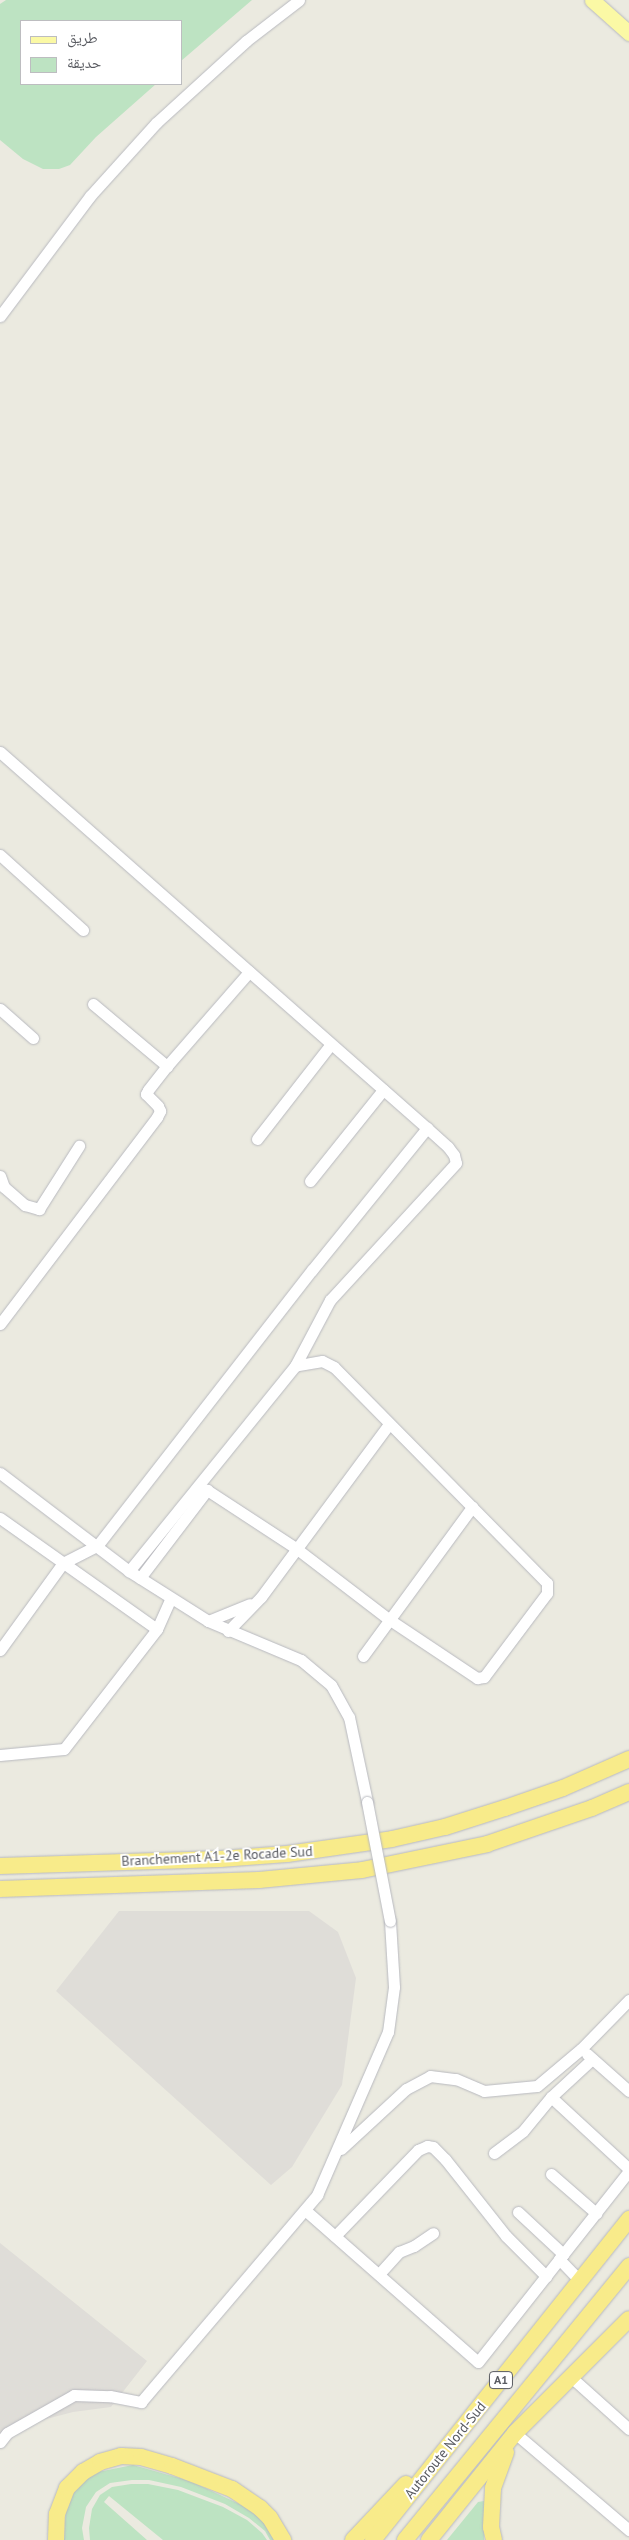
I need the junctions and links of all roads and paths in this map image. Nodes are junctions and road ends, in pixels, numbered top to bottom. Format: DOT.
graph roads {
  1 [pos="299,0"];
  2 [pos="592,0"];
  3 [pos="629,33"];
  4 [pos="0,316"];
  5 [pos="0,752"];
  6 [pos="0,855"];
  7 [pos="83,930"];
  8 [pos="249,972"];
  9 [pos="93,1004"];
  10 [pos="0,1009"];
  11 [pos="32,1038"];
  12 [pos="331,1044"];
  13 [pos="167,1066"];
  14 [pos="383,1090"];
  15 [pos="427,1128"];
  16 [pos="257,1139"];
  17 [pos="79,1146"];
  18 [pos="0,1176"];
  19 [pos="310,1181"];
  20 [pos="0,1324"];
  21 [pos="295,1366"];
  22 [pos="389,1424"];
  23 [pos="0,1473"];
  24 [pos="472,1507"];
  25 [pos="0,1518"];
  26 [pos="98,1546"];
  27 [pos="297,1549"];
  28 [pos="64,1563"];
  29 [pos="129,1572"];
  30 [pos="140,1578"];
  31 [pos="171,1598"];
  32 [pos="257,1601"];
  33 [pos="390,1620"];
  34 [pos="208,1622"];
  35 [pos="157,1629"];
  36 [pos="228,1631"];
  37 [pos="1,1647"];
  38 [pos="363,1656"];
  39 [pos="0,1755"];
  40 [pos="629,1759"];
  41 [pos="629,1792"];
  42 [pos="0,1866"];
  43 [pos="0,1890"];
  44 [pos="629,2000"];
  45 [pos="581,2049"];
  46 [pos="592,2059"];
  47 [pos="629,2091"];
  48 [pos="550,2097"];
  49 [pos="494,2152"];
  50 [pos="336,2154"];
  51 [pos="629,2170"];
  52 [pos="551,2174"];
  53 [pos="305,2210"];
  54 [pos="518,2212"];
  55 [pos="596,2213"];
  56 [pos="629,2219"];
  57 [pos="433,2232"];
  58 [pos="334,2236"];
  59 [pos="561,2257"];
  60 [pos="629,2266"];
  61 [pos="379,2274"];
  62 [pos="546,2276"];
  63 [pos="580,2281"];
  64 [pos="629,2319"];
  65 [pos="571,2377"];
  66 [pos="629,2429"];
  67 [pos="515,2433"];
  68 [pos="452,2441"];
  69 [pos="0,2442"];
  70 [pos="629,2530"];
  71 [pos="56,2540"];
  72 [pos="283,2540"];
  73 [pos="353,2540"];
  74 [pos="373,2540"];
  75 [pos="405,2540"];
  76 [pos="429,2540"];
  77 [pos="494,2540"];
  1 -- 4 [label="street"];
  2 -- 3 [label="main road"];
  5 -- 8 [label="street"];
  6 -- 7 [label="street"];
  8 -- 12 [label="street"];
  8 -- 13 [label="street"];
  9 -- 13 [label="street"];
  10 -- 11 [label="street"];
  12 -- 14 [label="street"];
  12 -- 16 [label="street"];
  13 -- 20 [label="street"];
  14 -- 15 [label="street"];
  14 -- 19 [label="street"];
  15 -- 21 [label="street"];
  15 -- 26 [label="street"];
  17 -- 18 [label="street"];
  21 -- 22 [label="street"];
  21 -- 29 [label="street"];
  22 -- 24 [label="street"];
  22 -- 27 [label="street"];
  23 -- 26 [label="street"];
  24 -- 33 [label="street"];
  24 -- 33 [label="street"];
  25 -- 28 [label="street"];
  26 -- 28 [label="street"];
  26 -- 29 [label="street"];
  27 -- 30 [label="street"];
  27 -- 32 [label="street"];
  27 -- 33 [label="street"];
  28 -- 35 [label="street"];
  28 -- 37 [label="street"];
  29 -- 30 [label="street"];
  30 -- 31 [label="street"];
  31 -- 34 [label="street"];
  31 -- 35 [label="street"];
  32 -- 34 [label="street"];
  32 -- 36 [label="street"];
  33 -- 38 [label="street"];
  34 -- 36 [label="street"];
  35 -- 39 [label="street"];
  36 -- 50 [label="street, bridge"];
  40 -- 42 [label="highway, Branchement A1-2e Rocade Sud"];
  41 -- 43 [label="highway, Branchement A1-2e Rocade Sud"];
  44 -- 45 [label="street"];
  45 -- 46 [label="street"];
  45 -- 50 [label="street"];
  46 -- 47 [label="street"];
  46 -- 48 [label="street"];
  48 -- 49 [label="street"];
  48 -- 51 [label="street"];
  50 -- 53 [label="street"];
  51 -- 55 [label="street"];
  52 -- 55 [label="street"];
  53 -- 58 [label="street"];
  53 -- 69 [label="street"];
  54 -- 59 [label="street"];
  55 -- 59 [label="street"];
  56 -- 63 [label="highway, Autoroute Nord-Sud / A1"];
  57 -- 61 [label="street"];
  58 -- 61 [label="street"];
  58 -- 62 [label="street"];
  59 -- 62 [label="street"];
  59 -- 63 [label="street"];
  60 -- 75 [label="highway, Autoroute Nord-Sud / A1"];
  61 -- 62 [label="street"];
  63 -- 68 [label="highway, Autoroute Nord-Sud / A1"];
  64 -- 65 [label="highway"];
  65 -- 66 [label="street"];
  65 -- 67 [label="highway"];
  67 -- 70 [label="street"];
  67 -- 76 [label="highway"];
  67 -- 77 [label="highway"];
  68 -- 73 [label="highway"];
  68 -- 74 [label="highway, Autoroute Nord-Sud / A1"];
  71 -- 72 [label="highway"];
}
